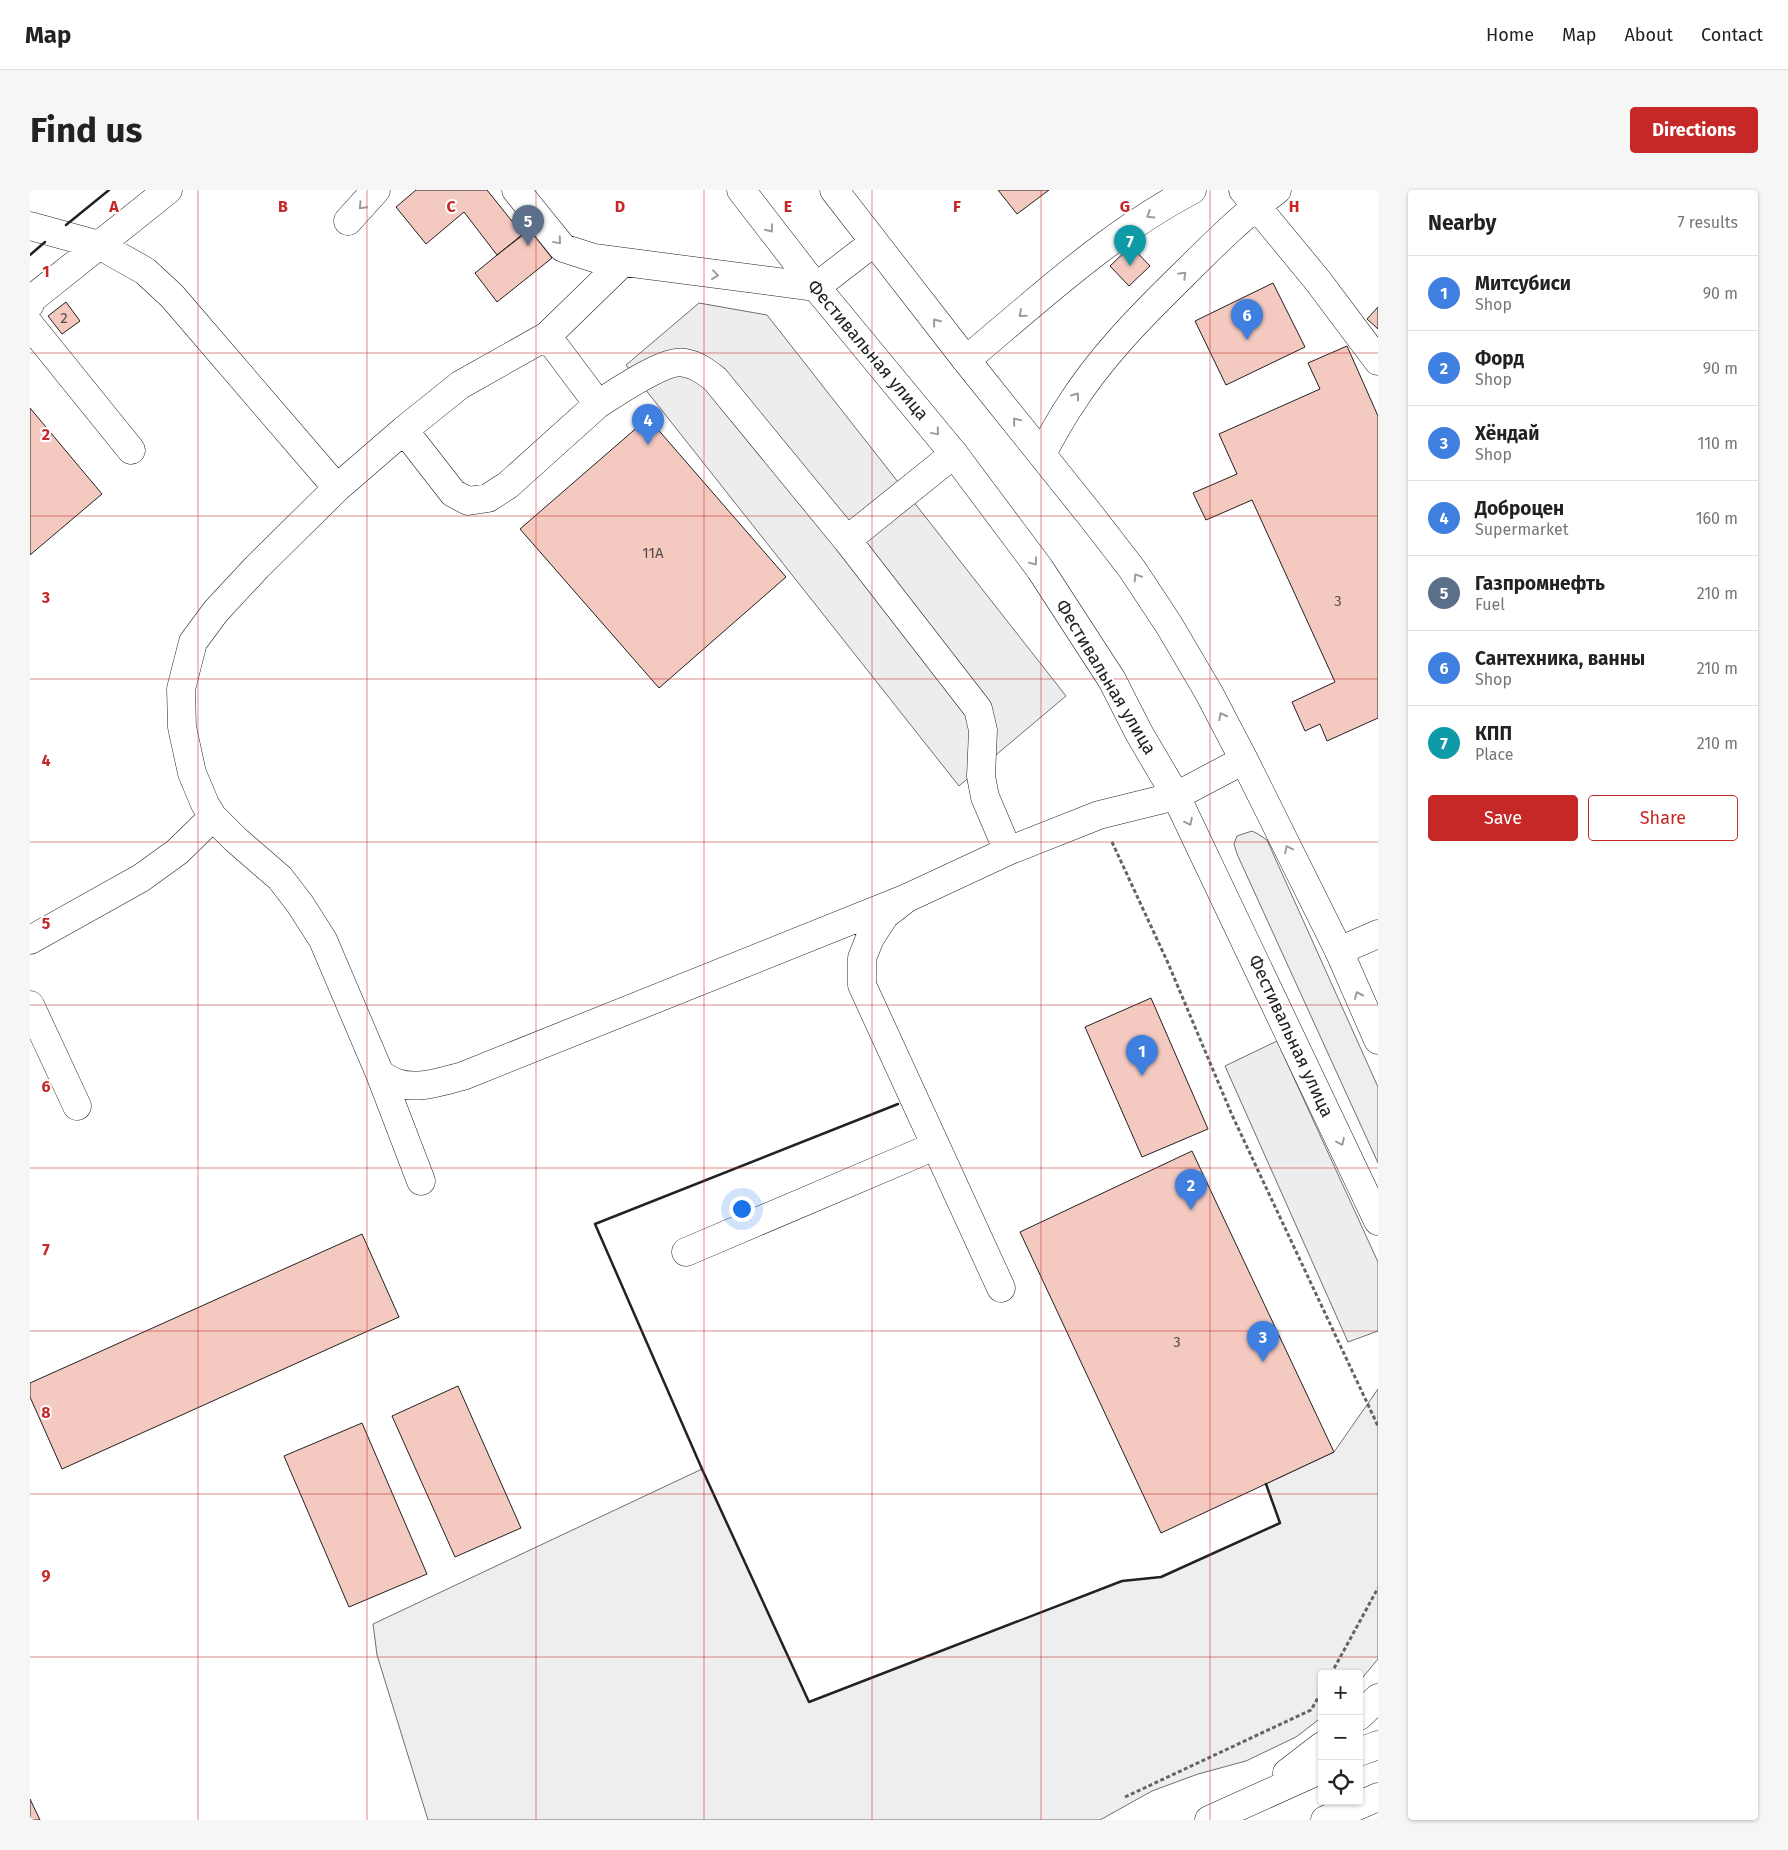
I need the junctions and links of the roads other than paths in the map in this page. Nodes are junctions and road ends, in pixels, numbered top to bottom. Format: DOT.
graph roads {
  1 [pos="168,190"];
  2 [pos="376,190"];
  3 [pos="516,190"];
  4 [pos="740,190"];
  5 [pos="834,190"];
  6 [pos="1192,190"];
  7 [pos="1259,195"];
  8 [pos="348,221"];
  9 [pos="30,226"];
  10 [pos="873,243"];
  11 [pos="99,245"];
  12 [pos="622,263"];
  13 [pos="816,287"];
  14 [pos="30,304"];
  15 [pos="30,325"];
  16 [pos="547,336"];
  17 [pos="966,360"];
  18 [pos="1378,361"];
  19 [pos="598,404"];
  20 [pos="404,430"];
  21 [pos="131,450"];
  22 [pos="1042,453"];
  23 [pos="954,454"];
  24 [pos="337,488"];
  25 [pos="847,540"];
  26 [pos="1244,760"];
  27 [pos="1176,796"];
  28 [pos="213,817"];
  29 [pos="1008,851"];
  30 [pos="907,898"];
  31 [pos="1378,934"];
  32 [pos="30,940"];
  33 [pos="1339,951"];
  34 [pos="30,1005"];
  35 [pos="1378,1040"];
  36 [pos="380,1074"];
  37 [pos="77,1106"];
  38 [pos="935,1146"];
  39 [pos="421,1181"];
  40 [pos="1378,1221"];
  41 [pos="686,1252"];
  42 [pos="1001,1288"];
  43 [pos="1378,1698"];
  44 [pos="1360,1715"];
  45 [pos="1378,1745"];
  46 [pos="1318,1749"];
  47 [pos="1363,1751"];
  48 [pos="1318,1771"];
  49 [pos="1378,1797"];
  50 [pos="1245,1804"];
  51 [pos="1209,1820"];
  52 [pos="1325,1820"];
  1 -- 11 [label="main road"];
  2 -- 8 [label="main road, one-way"];
  3 -- 12 [label="main road, one-way"];
  4 -- 13 [label="main road, Фестивальная улица, one-way"];
  5 -- 10 [label="main road"];
  6 -- 17 [label="main road, one-way"];
  7 -- 18 [label="main road"];
  22 -- 7 [label="main road, one-way"];
  9 -- 11 [label="main road"];
  10 -- 13 [label="main road"];
  17 -- 10 [label="main road, one-way"];
  11 -- 14 [label="main road"];
  11 -- 24 [label="main road"];
  12 -- 13 [label="main road, one-way"];
  12 -- 16 [label="main road"];
  13 -- 23 [label="main road, Фестивальная улица, one-way"];
  15 -- 21 [label="main road"];
  16 -- 19 [label="main road"];
  16 -- 20 [label="main road"];
  22 -- 17 [label="main road, one-way"];
  19 -- 20 [label="main road"];
  19 -- 25 [label="main road"];
  20 -- 24 [label="main road"];
  26 -- 22 [label="main road, one-way"];
  23 -- 25 [label="main road"];
  23 -- 27 [label="main road, Фестивальная улица, one-way"];
  24 -- 28 [label="main road"];
  25 -- 29 [label="main road"];
  26 -- 27 [label="main road"];
  33 -- 26 [label="main road, one-way"];
  27 -- 29 [label="main road"];
  27 -- 40 [label="main road, Фестивальная улица, one-way"];
  28 -- 32 [label="main road"];
  28 -- 36 [label="main road"];
  29 -- 30 [label="main road"];
  30 -- 36 [label="main road"];
  30 -- 38 [label="main road"];
  31 -- 33 [label="main road"];
  35 -- 33 [label="main road, one-way"];
  34 -- 37 [label="main road"];
  36 -- 39 [label="main road"];
  38 -- 41 [label="main road"];
  38 -- 42 [label="main road"];
  43 -- 44 [label="main road"];
  45 -- 47 [label="main road"];
  46 -- 50 [label="main road"];
  48 -- 50 [label="main road"];
  49 -- 52 [label="main road"];
  50 -- 51 [label="main road"];
}
